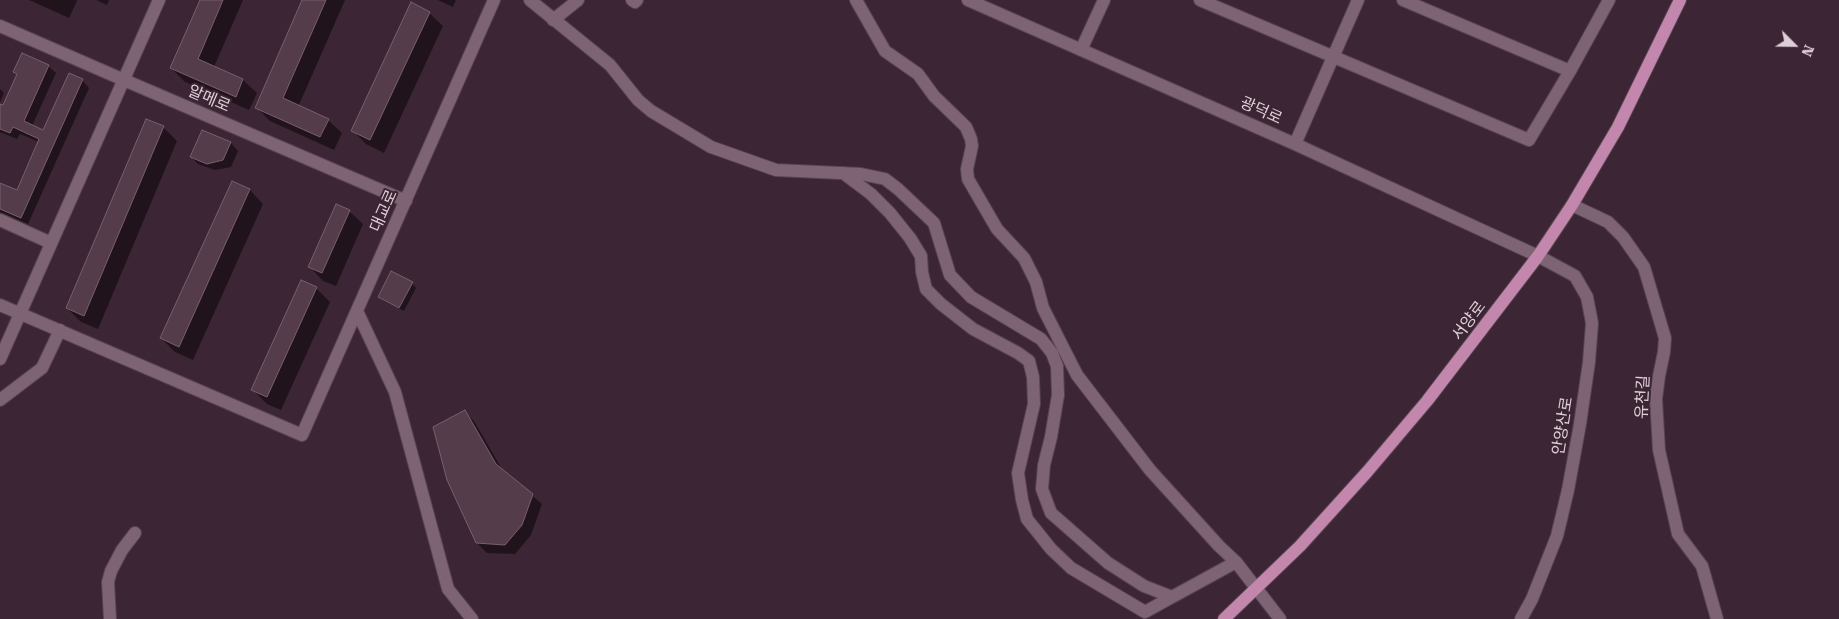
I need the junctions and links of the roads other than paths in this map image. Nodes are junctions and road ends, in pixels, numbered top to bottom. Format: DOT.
graph roads {
  1 [pos="159,0"];
  2 [pos="494,0"];
  3 [pos="530,0"];
  4 [pos="578,0"];
  5 [pos="632,0"];
  6 [pos="638,0"];
  7 [pos="856,0"];
  8 [pos="968,0"];
  9 [pos="1104,0"];
  10 [pos="1200,0"];
  11 [pos="1358,0"];
  12 [pos="1403,0"];
  13 [pos="1680,0"];
  14 [pos="1604,1"];
  15 [pos="553,20"];
  16 [pos="0,26"];
  17 [pos="1081,50"];
  18 [pos="1333,56"];
  19 [pos="1570,71"];
  20 [pos="124,80"];
  21 [pos="1295,144"];
  22 [pos="843,173"];
  23 [pos="406,201"];
  24 [pos="1572,205"];
  25 [pos="0,220"];
  26 [pos="51,243"];
  27 [pos="1538,256"];
  28 [pos="0,304"];
  29 [pos="357,311"];
  30 [pos="20,313"];
  31 [pos="60,330"];
  32 [pos="0,359"];
  33 [pos="0,400"];
  34 [pos="136,533"];
  35 [pos="1236,562"];
  36 [pos="1256,589"];
  37 [pos="1172,598"];
  38 [pos="110,619"];
  39 [pos="472,619"];
  40 [pos="1224,619"];
  41 [pos="1280,619"];
  42 [pos="1521,619"];
  43 [pos="1717,619"];
  1 -- 20 [label="street"];
  2 -- 23 [label="street, 대교로"];
  3 -- 15 [label="street"];
  4 -- 15 [label="street"];
  5 -- 6 [label="street"];
  7 -- 35 [label="street"];
  8 -- 17 [label="street, 광덕로"];
  9 -- 17 [label="street"];
  10 -- 18 [label="street"];
  11 -- 18 [label="street"];
  12 -- 19 [label="street"];
  13 -- 24 [label="main road, 서양로"];
  14 -- 19 [label="street"];
  15 -- 22 [label="street"];
  16 -- 20 [label="street, 알메로"];
  17 -- 21 [label="street, 광덕로"];
  18 -- 19 [label="street"];
  18 -- 21 [label="street"];
  20 -- 23 [label="street, 알메로"];
  20 -- 26 [label="street"];
  21 -- 27 [label="street, 광덕로"];
  22 -- 37 [label="street"];
  22 -- 37 [label="street"];
  23 -- 29 [label="street, 대교로"];
  24 -- 27 [label="main road, 서양로"];
  24 -- 43 [label="street, 유천길"];
  25 -- 26 [label="street"];
  26 -- 30 [label="street"];
  27 -- 36 [label="main road, 서양로"];
  27 -- 42 [label="street, 안양산로"];
  28 -- 30 [label="street"];
  29 -- 31 [label="street, 대교로"];
  29 -- 39 [label="street"];
  30 -- 31 [label="street"];
  30 -- 32 [label="street"];
  31 -- 33 [label="street"];
  34 -- 38 [label="street"];
  35 -- 36 [label="street"];
  35 -- 37 [label="street"];
  36 -- 40 [label="main road, 서양로"];
  36 -- 41 [label="street"];
}
